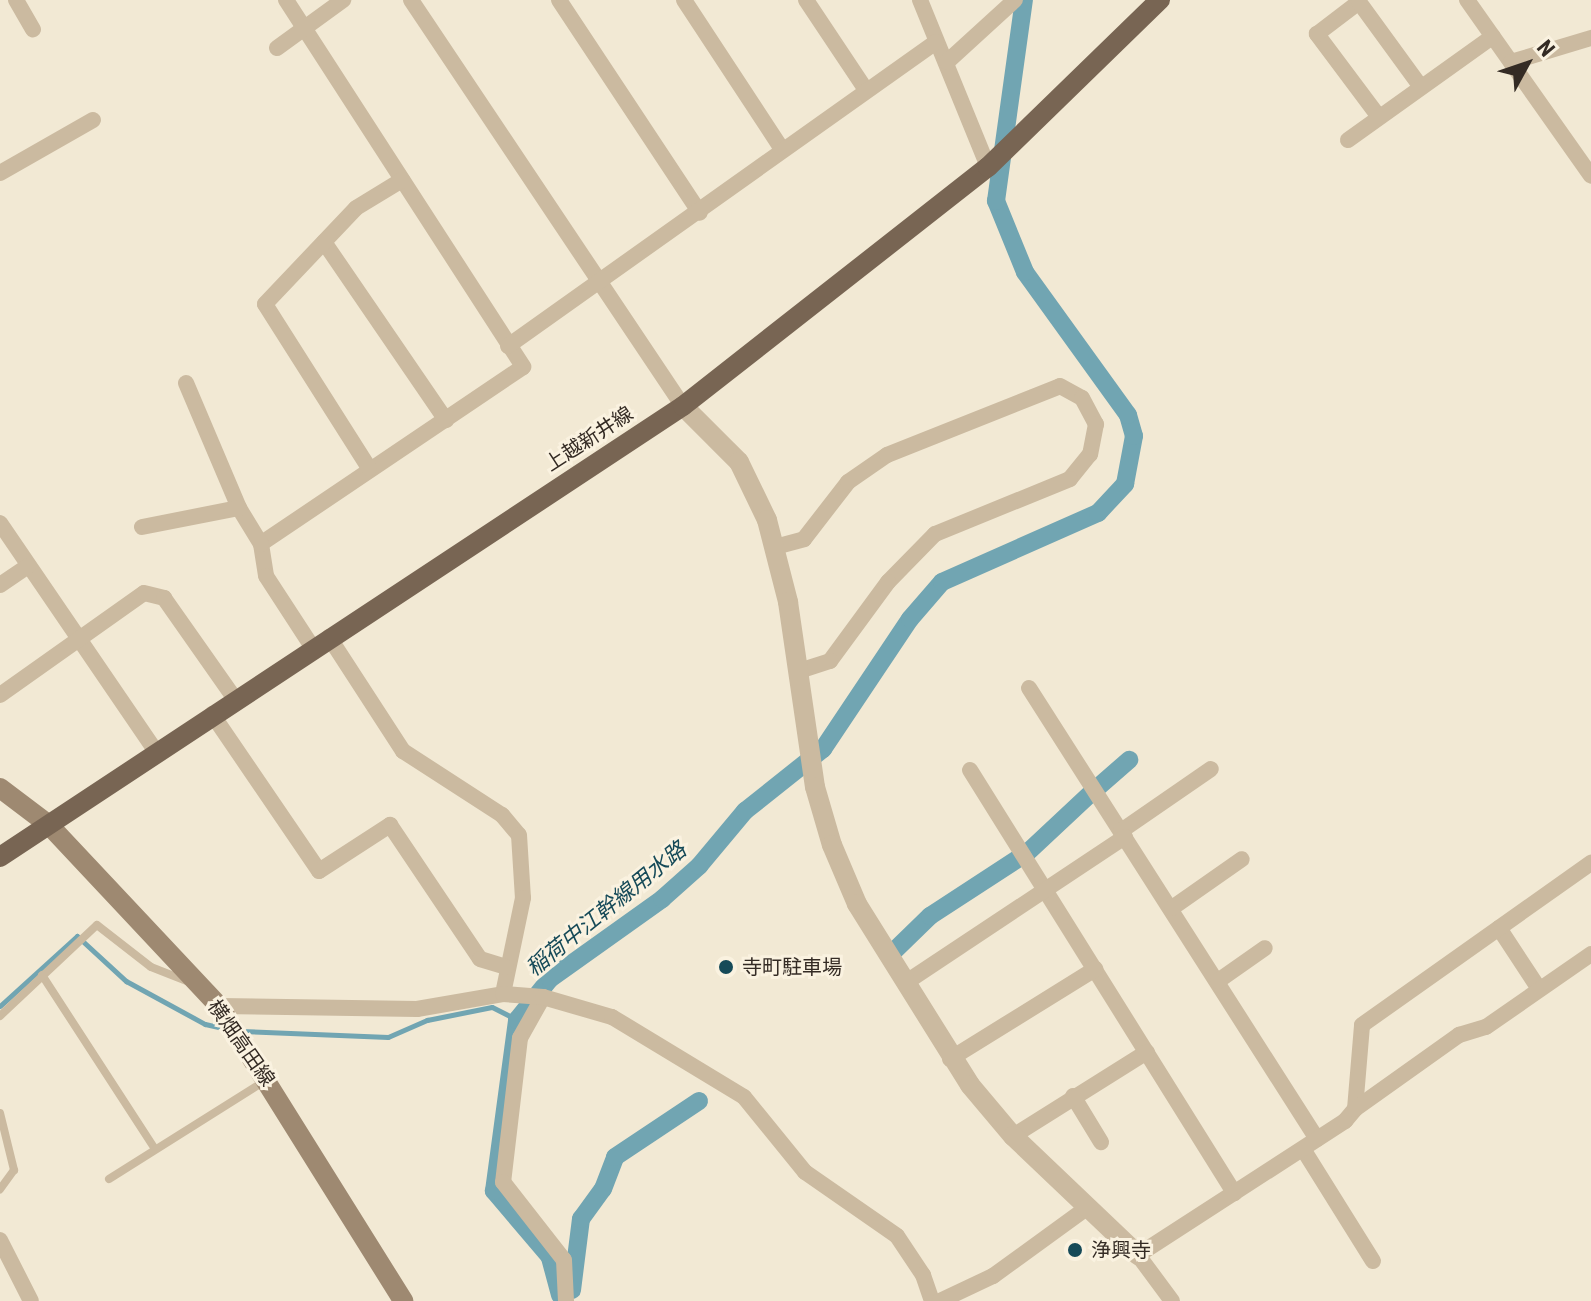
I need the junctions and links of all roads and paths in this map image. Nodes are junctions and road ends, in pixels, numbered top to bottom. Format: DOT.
graph roads {
  1 [pos="16,0"];
  2 [pos="286,0"];
  3 [pos="343,0"];
  4 [pos="411,0"];
  5 [pos="559,0"];
  6 [pos="684,0"];
  7 [pos="806,0"];
  8 [pos="920,0"];
  9 [pos="1015,0"];
  10 [pos="1160,0"];
  11 [pos="1467,0"];
  12 [pos="33,30"];
  13 [pos="302,30"];
  14 [pos="1493,36"];
  15 [pos="1591,38"];
  16 [pos="936,42"];
  17 [pos="277,48"];
  18 [pos="947,62"];
  19 [pos="1511,62"];
  20 [pos="1421,87"];
  21 [pos="866,90"];
  22 [pos="1379,117"];
  23 [pos="93,120"];
  24 [pos="1348,140"];
  25 [pos="782,149"];
  26 [pos="988,167"];
  27 [pos="0,173"];
  28 [pos="1591,176"];
  29 [pos="402,180"];
  30 [pos="700,213"];
  31 [pos="324,242"];
  32 [pos="603,284"];
  33 [pos="508,346"];
  34 [pos="186,383"];
  35 [pos="683,406"];
  36 [pos="446,420"];
  37 [pos="369,468"];
  38 [pos="239,508"];
  39 [pos="0,523"];
  40 [pos="142,527"];
  41 [pos="261,544"];
  42 [pos="775,547"];
  43 [pos="28,566"];
  44 [pos="0,585"];
  45 [pos="78,639"];
  46 [pos="321,643"];
  47 [pos="799,671"];
  48 [pos="1029,688"];
  49 [pos="0,695"];
  50 [pos="235,699"];
  51 [pos="212,714"];
  52 [pos="156,752"];
  53 [pos="1211,769"];
  54 [pos="970,770"];
  55 [pos="0,788"];
  56 [pos="49,825"];
  57 [pos="1123,834"];
  58 [pos="0,857"];
  59 [pos="1242,859"];
  60 [pos="1591,863"];
  61 [pos="1045,886"];
  62 [pos="1172,908"];
  63 [pos="1499,928"];
  64 [pos="1265,948"];
  65 [pos="1591,954"];
  66 [pos="506,967"];
  67 [pos="1095,969"];
  68 [pos="42,975"];
  69 [pos="1218,981"];
  70 [pos="905,983"];
  71 [pos="197,985"];
  72 [pos="1539,989"];
  73 [pos="503,994"];
  74 [pos="543,997"];
  75 [pos="219,1006"];
  76 [pos="0,1016"];
  77 [pos="1147,1052"];
  78 [pos="950,1059"];
  79 [pos="267,1079"];
  80 [pos="1073,1096"];
  81 [pos="1355,1109"];
  82 [pos="0,1113"];
  83 [pos="1013,1136"];
  84 [pos="1317,1139"];
  85 [pos="1101,1142"];
  86 [pos="155,1149"];
  87 [pos="1303,1149"];
  88 [pos="109,1179"];
  89 [pos="0,1189"];
  90 [pos="1234,1193"];
  91 [pos="1088,1207"];
  92 [pos="0,1240"];
  93 [pos="1138,1255"];
  94 [pos="1373,1261"];
  95 [pos="31,1301"];
  96 [pos="403,1301"];
  97 [pos="566,1301"];
  98 [pos="932,1301"];
  99 [pos="940,1301"];
  100 [pos="1172,1301"];
  1 -- 12 [label="street"];
  2 -- 13 [label="street"];
  3 -- 13 [label="street"];
  4 -- 32 [label="street"];
  5 -- 30 [label="street"];
  6 -- 25 [label="street"];
  7 -- 21 [label="street"];
  8 -- 16 [label="street"];
  9 -- 18 [label="street"];
  10 -- 26 [label="main road, 上越新井線"];
  11 -- 14 [label="street"];
  13 -- 17 [label="street"];
  13 -- 29 [label="street"];
  14 -- 19 [label="street"];
  14 -- 20 [label="street"];
  15 -- 19 [label="street"];
  16 -- 18 [label="street"];
  16 -- 21 [label="street"];
  18 -- 26 [label="street"];
  19 -- 28 [label="street"];
  20 -- 22 [label="street"];
  20 -- 22 [label="street"];
  21 -- 25 [label="street"];
  22 -- 24 [label="street"];
  23 -- 27 [label="street"];
  25 -- 30 [label="street"];
  26 -- 35 [label="main road, 上越新井線"];
  29 -- 31 [label="street"];
  29 -- 33 [label="street"];
  30 -- 32 [label="street"];
  31 -- 36 [label="street"];
  31 -- 37 [label="street"];
  32 -- 33 [label="street"];
  32 -- 35 [label="street"];
  33 -- 36 [label="street"];
  34 -- 38 [label="street"];
  35 -- 42 [label="street"];
  35 -- 46 [label="main road, 上越新井線"];
  36 -- 37 [label="street"];
  37 -- 41 [label="street"];
  38 -- 40 [label="street"];
  38 -- 41 [label="street"];
  39 -- 43 [label="street"];
  41 -- 46 [label="street"];
  42 -- 47 [label="street"];
  42 -- 47 [label="street"];
  43 -- 44 [label="street"];
  43 -- 45 [label="street"];
  45 -- 49 [label="street"];
  45 -- 50 [label="street"];
  45 -- 52 [label="street"];
  46 -- 50 [label="main road, 上越新井線"];
  46 -- 66 [label="street"];
  47 -- 70 [label="street"];
  48 -- 57 [label="street"];
  50 -- 51 [label="main road, 上越新井線"];
  51 -- 52 [label="main road, 上越新井線"];
  51 -- 66 [label="street"];
  52 -- 56 [label="main road, 上越新井線"];
  53 -- 57 [label="street"];
  54 -- 61 [label="street"];
  55 -- 56 [label="main road, 横畑高田線"];
  56 -- 58 [label="main road, 上越新井線"];
  56 -- 71 [label="main road, 横畑高田線"];
  57 -- 61 [label="street"];
  57 -- 62 [label="street"];
  59 -- 62 [label="street"];
  60 -- 63 [label="street"];
  61 -- 67 [label="street"];
  61 -- 70 [label="street"];
  62 -- 69 [label="street"];
  63 -- 72 [label="street"];
  63 -- 81 [label="street"];
  64 -- 69 [label="street"];
  65 -- 72 [label="street"];
  66 -- 73 [label="street"];
  67 -- 77 [label="street"];
  67 -- 78 [label="street"];
  68 -- 71 [label="lane"];
  68 -- 76 [label="lane"];
  68 -- 86 [label="lane"];
  69 -- 84 [label="street"];
  70 -- 78 [label="street"];
  71 -- 75 [label="main road, 横畑高田線"];
  72 -- 81 [label="street"];
  73 -- 74 [label="street"];
  73 -- 75 [label="street"];
  74 -- 97 [label="street"];
  74 -- 98 [label="street"];
  75 -- 79 [label="main road, 横畑高田線"];
  77 -- 80 [label="street"];
  77 -- 90 [label="street"];
  78 -- 83 [label="street"];
  79 -- 86 [label="lane"];
  79 -- 96 [label="main road, 横畑高田線"];
  80 -- 83 [label="street"];
  80 -- 85 [label="street"];
  81 -- 84 [label="street"];
  82 -- 89 [label="lane"];
  83 -- 91 [label="street"];
  84 -- 87 [label="street"];
  86 -- 88 [label="lane"];
  87 -- 90 [label="street"];
  87 -- 94 [label="street"];
  90 -- 93 [label="street"];
  91 -- 93 [label="street"];
  91 -- 99 [label="street"];
  92 -- 95 [label="street"];
  93 -- 100 [label="street"];
}
